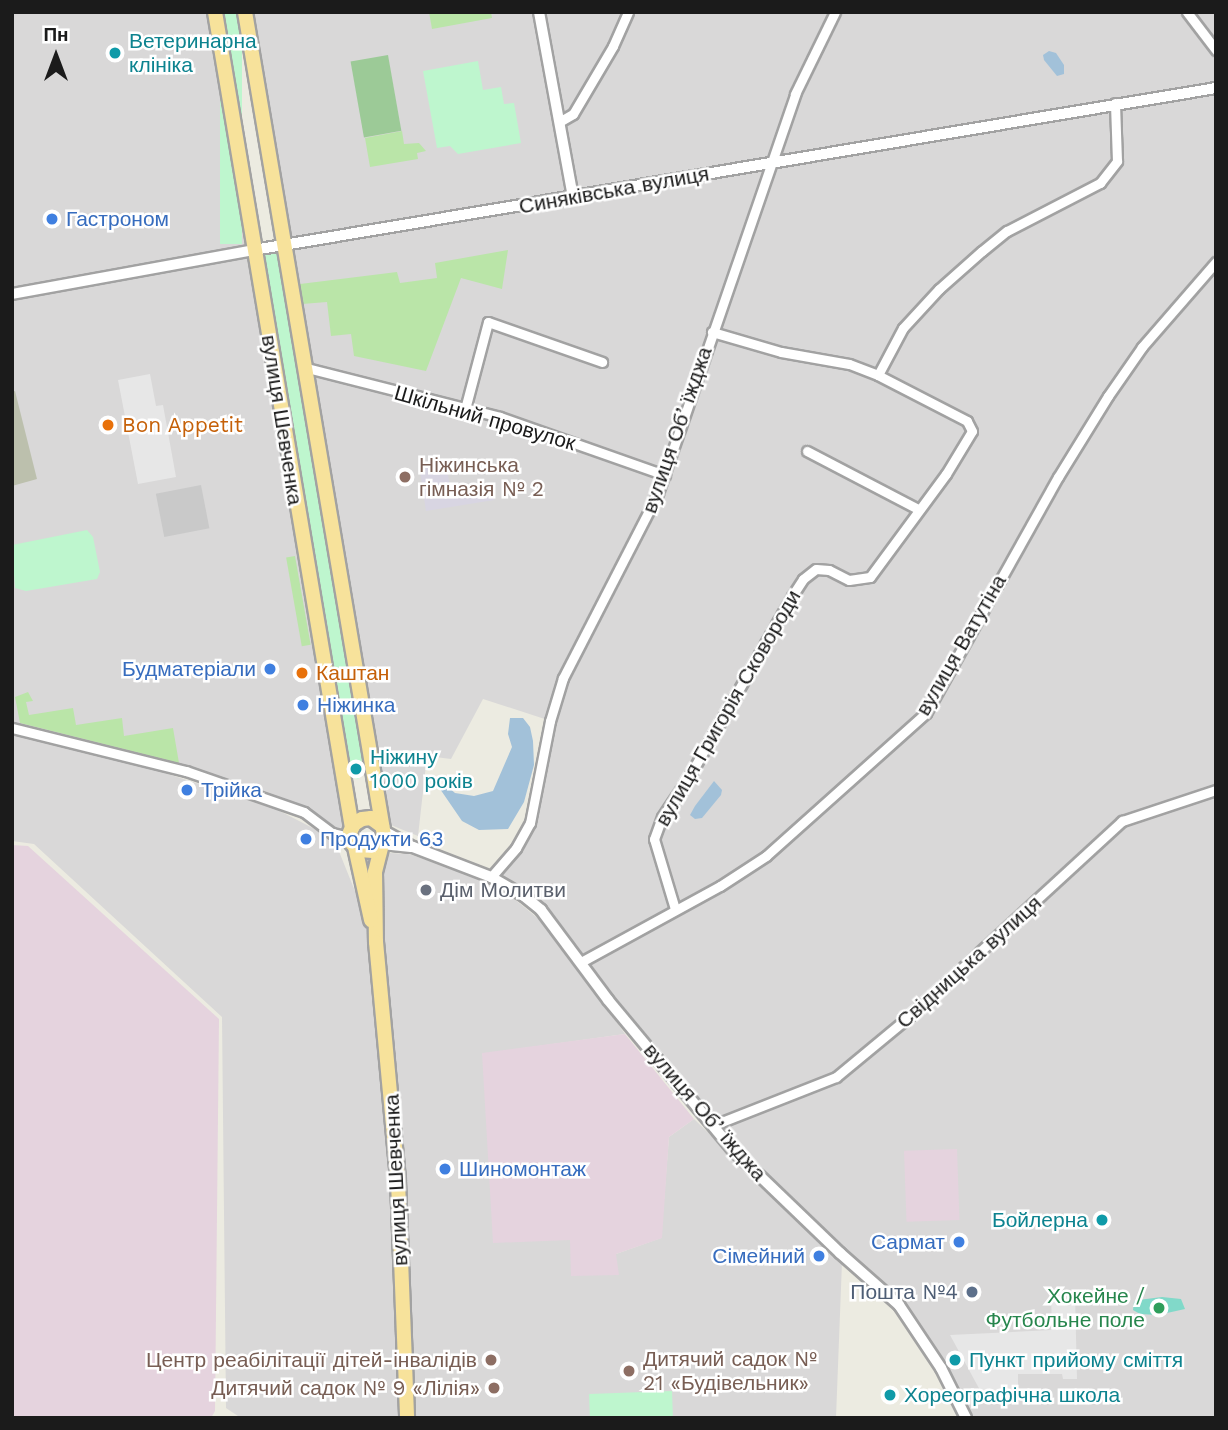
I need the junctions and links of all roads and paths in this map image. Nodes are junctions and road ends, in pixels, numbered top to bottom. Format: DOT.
graph roads {
  1 [pos="215,12"];
  2 [pos="245,12"];
  3 [pos="540,12"];
  4 [pos="628,12"];
  5 [pos="835,12"];
  6 [pos="1187,12"];
  7 [pos="1216,50"];
  8 [pos="1216,88"];
  9 [pos="1115,103"];
  10 [pos="559,122"];
  11 [pos="770,163"];
  12 [pos="573,197"];
  13 [pos="284,245"];
  14 [pos="254,250"];
  15 [pos="1216,262"];
  16 [pos="12,294"];
  17 [pos="712,332"];
  18 [pos="602,362"];
  19 [pos="303,367"];
  20 [pos="878,375"];
  21 [pos="465,409"];
  22 [pos="807,451"];
  23 [pos="665,475"];
  24 [pos="918,509"];
  25 [pos="12,728"];
  26 [pos="1216,790"];
  27 [pos="352,835"];
  28 [pos="382,837"];
  29 [pos="491,877"];
  30 [pos="675,909"];
  31 [pos="376,942"];
  32 [pos="581,961"];
  33 [pos="714,1125"];
  34 [pos="407,1418"];
  35 [pos="966,1418"];
  1 -- 14 [label="main road, вулиця Шевченка"];
  2 -- 13 [label="main road, вулиця Шевченка"];
  3 -- 10 [label="street"];
  4 -- 10 [label="street"];
  5 -- 11 [label="street, вулиця Обʼїжджа"];
  6 -- 7 [label="street"];
  8 -- 9 [label="street, Синяківська вулиця"];
  9 -- 11 [label="street, Синяківська вулиця"];
  9 -- 20 [label="street"];
  10 -- 12 [label="street"];
  11 -- 12 [label="street, Синяківська вулиця"];
  11 -- 17 [label="street, вулиця Обʼїжджа"];
  12 -- 13 [label="street, Синяківська вулиця"];
  13 -- 14 [label="street, Синяківська вулиця"];
  13 -- 19 [label="main road, вулиця Шевченка"];
  14 -- 16 [label="street, Синяківська вулиця"];
  14 -- 27 [label="main road, вулиця Шевченка"];
  15 -- 30 [label="street, вулиця Ватутіна"];
  17 -- 20 [label="street, вулиця Григорія Сковороди"];
  17 -- 23 [label="street, вулиця Обʼїжджа"];
  18 -- 21 [label="street"];
  19 -- 21 [label="street, Шкільний провулок"];
  19 -- 28 [label="main road, вулиця Шевченка"];
  20 -- 24 [label="street, вулиця Григорія Сковороди"];
  21 -- 23 [label="street, Шкільний провулок"];
  22 -- 24 [label="street"];
  23 -- 29 [label="street, вулиця Обʼїжджа"];
  24 -- 30 [label="street, вулиця Григорія Сковороди"];
  25 -- 27 [label="street"];
  26 -- 33 [label="street, Свідницька вулиця"];
  27 -- 28 [label="main road"];
  27 -- 28 [label="main road"];
  27 -- 31 [label="main road, вулиця Шевченка"];
  28 -- 29 [label="street, вулиця Обʼїжджа"];
  28 -- 31 [label="main road, вулиця Шевченка"];
  29 -- 32 [label="street, вулиця Обʼїжджа"];
  30 -- 32 [label="street, вулиця Ватутіна"];
  31 -- 34 [label="main road, вулиця Шевченка"];
  32 -- 33 [label="street, вулиця Обʼїжджа"];
  33 -- 35 [label="street, вулиця Обʼїжджа"];
}
